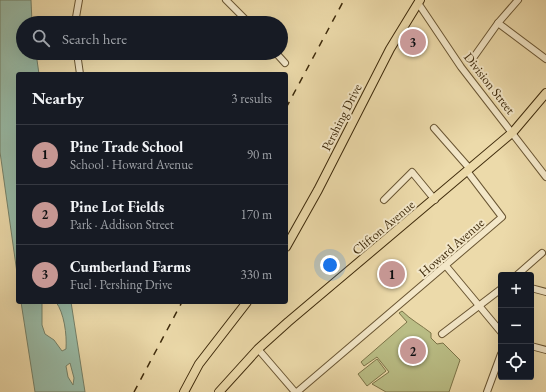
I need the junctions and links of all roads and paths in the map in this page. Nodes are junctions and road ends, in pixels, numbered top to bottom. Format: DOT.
graph roads {
  1 [pos="79,0"];
  2 [pos="226,0"];
  3 [pos="518,0"];
  4 [pos="417,1"];
  5 [pos="76,16"];
  6 [pos="242,16"];
  7 [pos="498,23"];
  8 [pos="546,59"];
  9 [pos="78,60"];
  10 [pos="282,60"];
  11 [pos="471,61"];
  12 [pos="285,63"];
  13 [pos="80,72"];
  14 [pos="546,93"];
  15 [pos="434,128"];
  16 [pos="513,132"];
  17 [pos="468,170"];
  18 [pos="546,177"];
  19 [pos="384,200"];
  20 [pos="434,200"];
  21 [pos="288,243"];
  22 [pos="542,254"];
  23 [pos="446,266"];
  24 [pos="521,272"];
  25 [pos="534,289"];
  26 [pos="498,291"];
  27 [pos="546,292"];
  28 [pos="244,304"];
  29 [pos="480,306"];
  30 [pos="498,328"];
  31 [pos="442,334"];
  32 [pos="534,347"];
  33 [pos="258,349"];
  34 [pos="546,350"];
  35 [pos="498,362"];
  36 [pos="184,392"];
  37 [pos="219,392"];
  38 [pos="296,392"];
  39 [pos="487,392"];
  1 -- 5 [label="street"];
  2 -- 6 [label="street"];
  3 -- 7 [label="street"];
  4 -- 16 [label="street, Division Street"];
  4 -- 21 [label="main road, Pershing Drive"];
  7 -- 8 [label="street"];
  7 -- 11 [label="street"];
  9 -- 13 [label="street"];
  10 -- 12 [label="street"];
  14 -- 16 [label="main road, Clifton Avenue"];
  15 -- 17 [label="street"];
  16 -- 17 [label="main road, Clifton Avenue"];
  16 -- 18 [label="street, Division Street"];
  17 -- 20 [label="main road, Clifton Avenue"];
  17 -- 23 [label="street, Howard Avenue"];
  19 -- 20 [label="street"];
  20 -- 33 [label="main road, Clifton Avenue"];
  22 -- 24 [label="street"];
  23 -- 29 [label="street"];
  23 -- 38 [label="street, Howard Avenue"];
  25 -- 27 [label="street"];
  26 -- 29 [label="street"];
  28 -- 36 [label="main road"];
  29 -- 30 [label="street"];
  29 -- 31 [label="street"];
  32 -- 34 [label="street"];
  33 -- 37 [label="main road, Clifton Avenue"];
  33 -- 38 [label="street"];
  35 -- 39 [label="street"];
}
